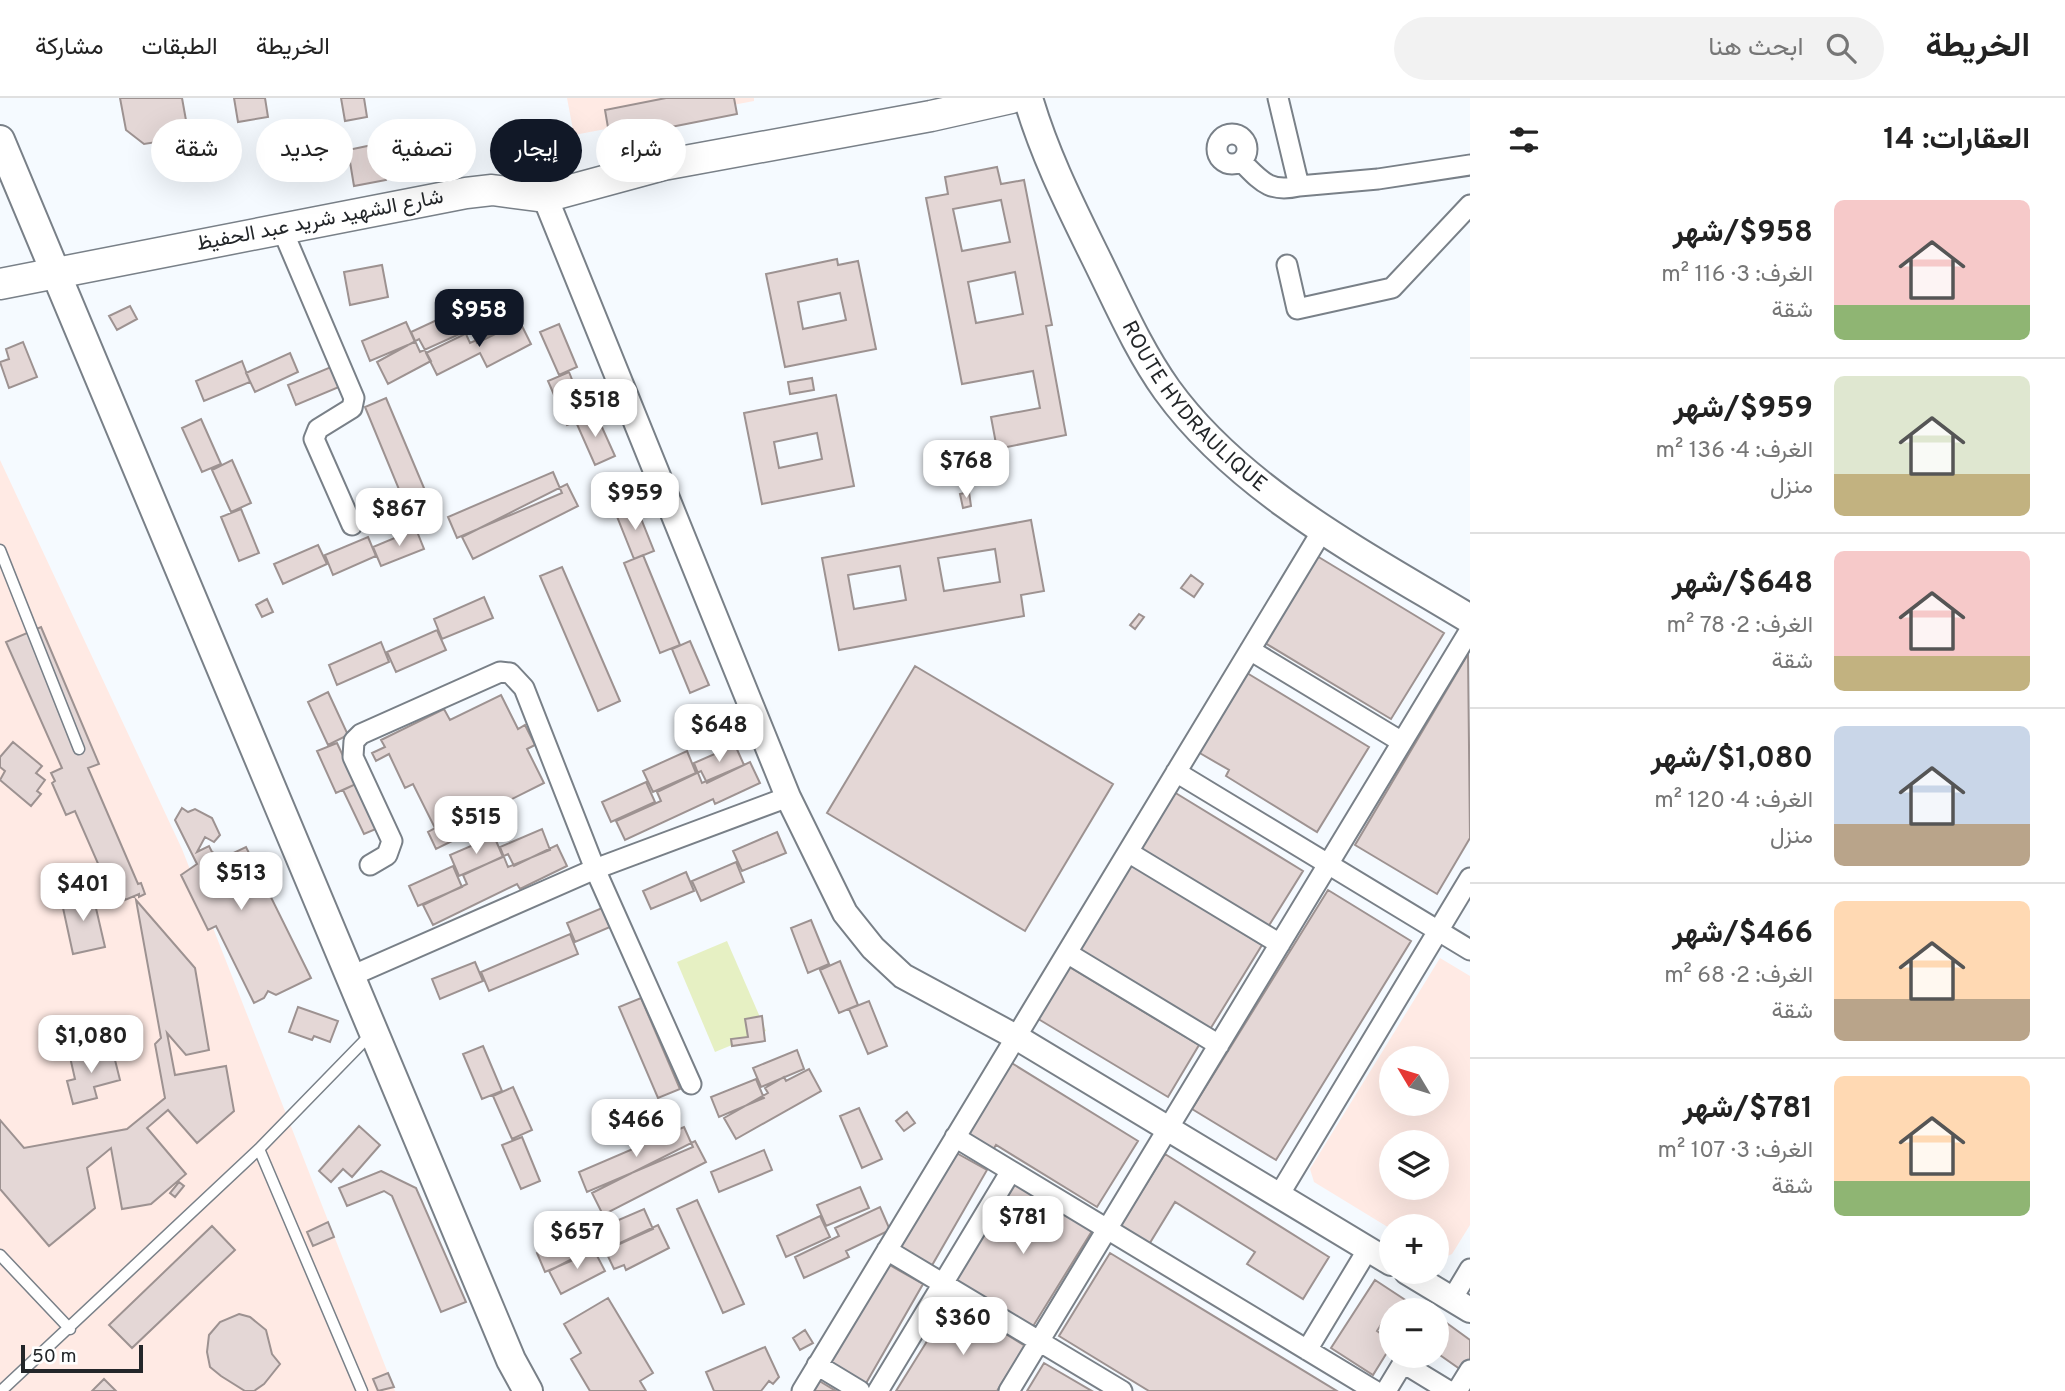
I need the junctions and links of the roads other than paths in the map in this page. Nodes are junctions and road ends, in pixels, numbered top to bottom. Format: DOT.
graph roads {
  1 [pos="1011,98"];
  2 [pos="1028,98"];
  3 [pos="1278,98"];
  4 [pos="0,140"];
  5 [pos="1241,161"];
  6 [pos="1470,165"];
  7 [pos="1299,186"];
  8 [pos="545,197"];
  9 [pos="1470,205"];
  10 [pos="282,229"];
  11 [pos="1287,265"];
  12 [pos="53,272"];
  13 [pos="0,284"];
  14 [pos="352,525"];
  15 [pos="1322,531"];
  16 [pos="0,550"];
  17 [pos="1470,619"];
  18 [pos="1470,630"];
  19 [pos="1250,650"];
  20 [pos="1402,742"];
  21 [pos="79,749"];
  22 [pos="1176,772"];
  23 [pos="788,797"];
  24 [pos="1128,852"];
  25 [pos="1328,864"];
  26 [pos="370,865"];
  27 [pos="595,869"];
  28 [pos="1470,878"];
  29 [pos="1439,931"];
  30 [pos="1280,944"];
  31 [pos="1470,950"];
  32 [pos="1067,953"];
  33 [pos="349,976"];
  34 [pos="373,1032"];
  35 [pos="1016,1037"];
  36 [pos="1219,1045"];
  37 [pos="691,1084"];
  38 [pos="1168,1128"];
  39 [pos="955,1137"];
  40 [pos="259,1149"];
  41 [pos="1011,1171"];
  42 [pos="1279,1195"];
  43 [pos="1107,1229"];
  44 [pos="1368,1249"];
  45 [pos="887,1250"];
  46 [pos="0,1255"];
  47 [pos="1379,1256"];
  48 [pos="1470,1269"];
  49 [pos="943,1283"];
  50 [pos="1427,1284"];
  51 [pos="1461,1305"];
  52 [pos="70,1329"];
  53 [pos="1040,1341"];
  54 [pos="1307,1350"];
  55 [pos="817,1366"];
  56 [pos="1470,1370"];
  57 [pos="1,1391"];
  58 [pos="362,1391"];
  59 [pos="528,1391"];
  60 [pos="802,1391"];
  61 [pos="860,1391"];
  62 [pos="878,1391"];
  63 [pos="1009,1391"];
  64 [pos="1122,1391"];
  65 [pos="1376,1391"];
  66 [pos="1386,1391"];
  67 [pos="1449,1391"];
  68 [pos="1457,1391"];
  1 -- 8 [label="main road, شارع الشهيد شريد عبد الحفيظ"];
  2 -- 15 [label="main road, ROUTE HYDRAULIQUE"];
  3 -- 7 [label="street"];
  4 -- 12 [label="main road"];
  5 -- 7 [label="street"];
  6 -- 7 [label="street"];
  8 -- 10 [label="main road, شارع الشهيد شريد عبد الحفيظ"];
  8 -- 23 [label="street"];
  9 -- 11 [label="street"];
  10 -- 12 [label="main road, شارع الشهيد شريد عبد الحفيظ"];
  10 -- 14 [label="street"];
  12 -- 13 [label="main road, شارع الشهيد شريد عبد الحفيظ"];
  12 -- 33 [label="main road"];
  15 -- 17 [label="main road, ROUTE HYDRAULIQUE"];
  15 -- 19 [label="street"];
  16 -- 21 [label="lane"];
  18 -- 20 [label="street"];
  19 -- 20 [label="street"];
  19 -- 22 [label="street"];
  20 -- 25 [label="street"];
  22 -- 24 [label="street"];
  22 -- 25 [label="street"];
  23 -- 27 [label="street"];
  23 -- 35 [label="street"];
  24 -- 30 [label="street"];
  24 -- 32 [label="street"];
  25 -- 29 [label="street"];
  25 -- 30 [label="street"];
  26 -- 27 [label="street"];
  27 -- 33 [label="street"];
  27 -- 37 [label="street"];
  28 -- 29 [label="street"];
  29 -- 31 [label="street"];
  29 -- 42 [label="street"];
  30 -- 36 [label="street"];
  32 -- 35 [label="street"];
  32 -- 36 [label="street"];
  33 -- 34 [label="main road"];
  34 -- 40 [label="lane"];
  34 -- 59 [label="main road"];
  35 -- 38 [label="street"];
  35 -- 39 [label="street"];
  36 -- 38 [label="street"];
  38 -- 42 [label="street"];
  38 -- 43 [label="street"];
  39 -- 41 [label="street"];
  39 -- 45 [label="street"];
  40 -- 52 [label="lane"];
  40 -- 58 [label="lane"];
  41 -- 43 [label="street"];
  41 -- 49 [label="street"];
  42 -- 44 [label="street"];
  43 -- 53 [label="street"];
  43 -- 54 [label="street"];
  44 -- 47 [label="street"];
  44 -- 54 [label="street"];
  45 -- 49 [label="street"];
  45 -- 55 [label="street"];
  46 -- 52 [label="lane"];
  48 -- 51 [label="street"];
  49 -- 53 [label="street"];
  49 -- 62 [label="street"];
  50 -- 51 [label="street"];
  52 -- 57 [label="lane"];
  53 -- 63 [label="street"];
  53 -- 64 [label="street"];
  54 -- 65 [label="street"];
  55 -- 60 [label="street"];
  55 -- 61 [label="street"];
  56 -- 68 [label="street"];
  66 -- 67 [label="street"];
}
